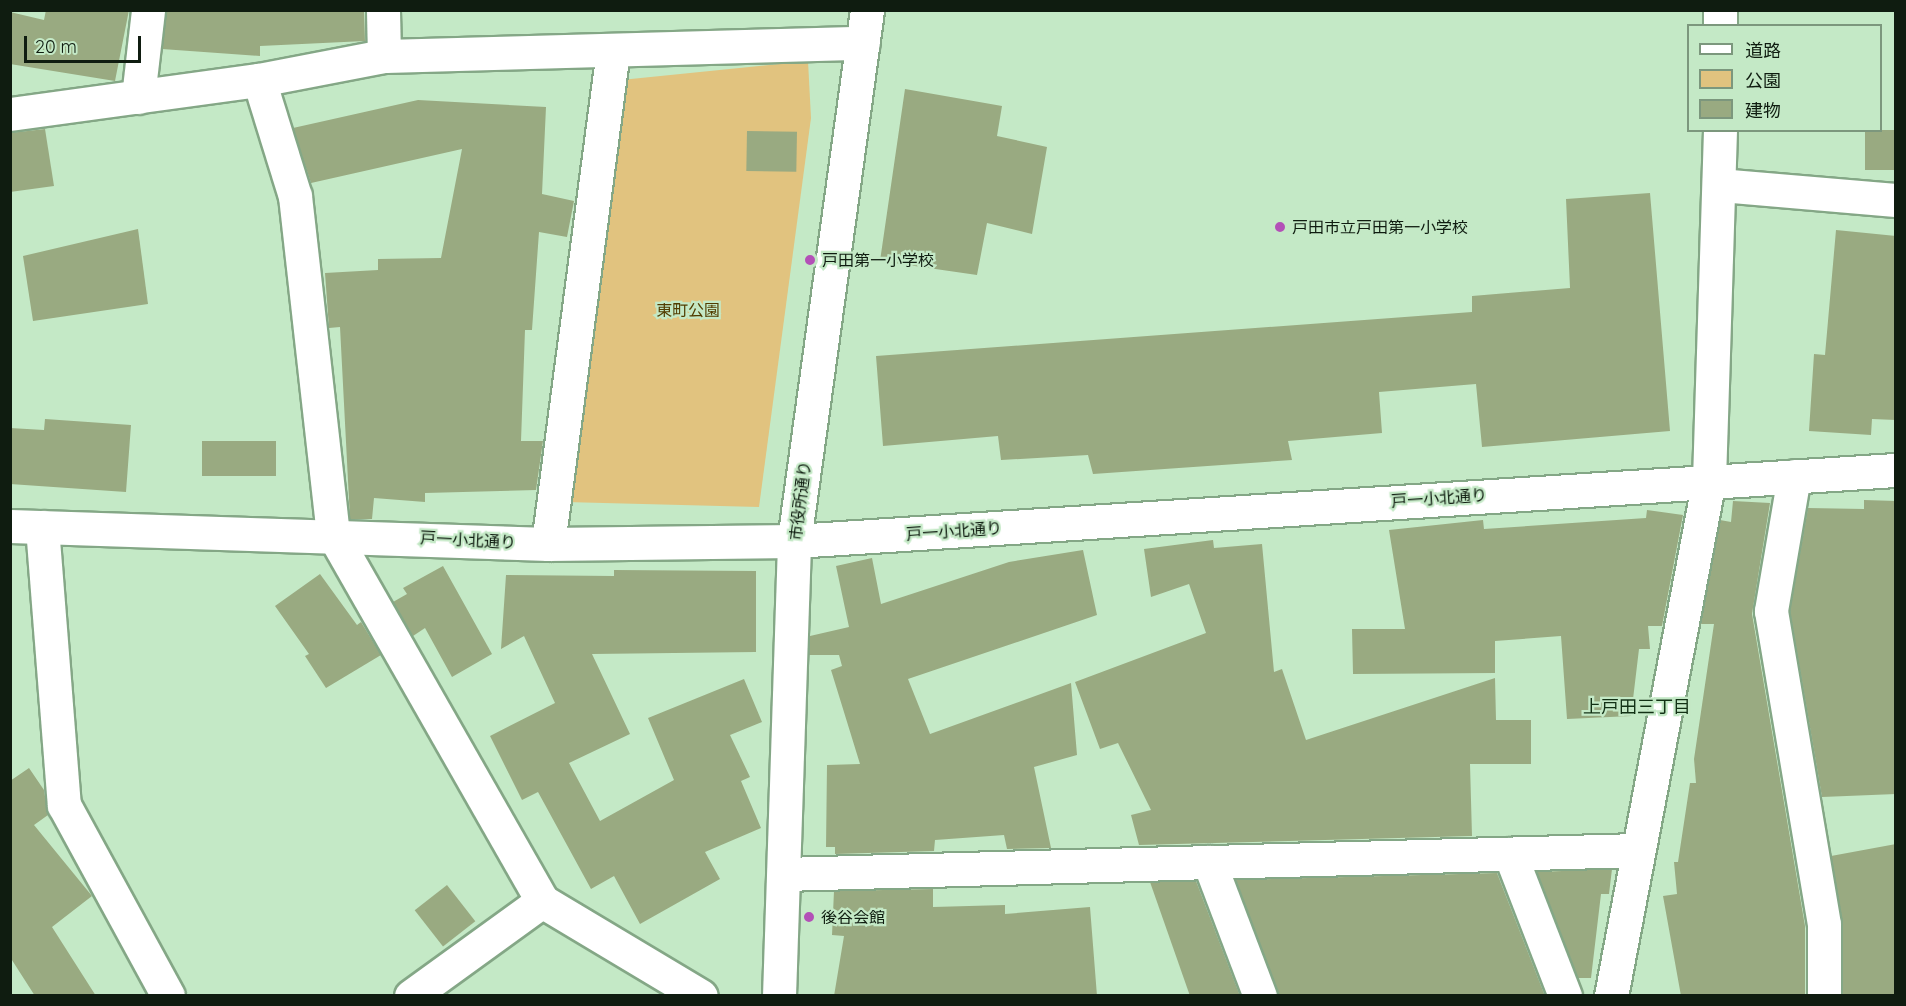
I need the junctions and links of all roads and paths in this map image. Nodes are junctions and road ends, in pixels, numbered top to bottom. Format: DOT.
graph roads {
  1 [pos="148,10"];
  2 [pos="383,10"];
  3 [pos="867,10"];
  4 [pos="863,43"];
  5 [pos="612,50"];
  6 [pos="384,56"];
  7 [pos="259,80"];
  8 [pos="138,97"];
  9 [pos="10,114"];
  10 [pos="1720,132"];
  11 [pos="1720,185"];
  12 [pos="1896,200"];
  13 [pos="1896,470"];
  14 [pos="1794,476"];
  15 [pos="1709,480"];
  16 [pos="10,526"];
  17 [pos="42,527"];
  18 [pos="333,534"];
  19 [pos="794,542"];
  20 [pos="548,544"];
  21 [pos="1638,850"];
  22 [pos="1510,854"];
  23 [pos="1209,862"];
  24 [pos="784,874"];
  25 [pos="542,901"];
  26 [pos="168,996"];
  27 [pos="411,996"];
  28 [pos="701,996"];
  29 [pos="779,996"];
  30 [pos="1260,996"];
  31 [pos="1565,996"];
  32 [pos="1611,996"];
  33 [pos="1824,996"];
  1 -- 8 [label="street"];
  2 -- 6 [label="street"];
  3 -- 4 [label="street, 市役所通り"];
  4 -- 5 [label="street"];
  4 -- 19 [label="street, 市役所通り"];
  5 -- 6 [label="street"];
  5 -- 20 [label="street"];
  6 -- 7 [label="street"];
  7 -- 8 [label="street"];
  7 -- 18 [label="street"];
  8 -- 9 [label="street"];
  10 -- 11 [label="street"];
  11 -- 12 [label="street"];
  11 -- 15 [label="street"];
  13 -- 14 [label="street, 戸一小北通り"];
  14 -- 15 [label="street, 戸一小北通り"];
  14 -- 33 [label="street"];
  15 -- 19 [label="street, 戸一小北通り"];
  15 -- 21 [label="street"];
  16 -- 17 [label="street, 戸一小北通り"];
  17 -- 18 [label="street, 戸一小北通り"];
  17 -- 26 [label="street"];
  18 -- 20 [label="street, 戸一小北通り"];
  18 -- 25 [label="street"];
  19 -- 20 [label="street, 戸一小北通り"];
  19 -- 24 [label="street, 市役所通り"];
  21 -- 22 [label="street"];
  21 -- 32 [label="street"];
  22 -- 23 [label="street"];
  22 -- 31 [label="street"];
  23 -- 24 [label="street"];
  23 -- 30 [label="street"];
  24 -- 29 [label="street, 市役所通り"];
  25 -- 27 [label="street"];
  25 -- 28 [label="street"];
}
